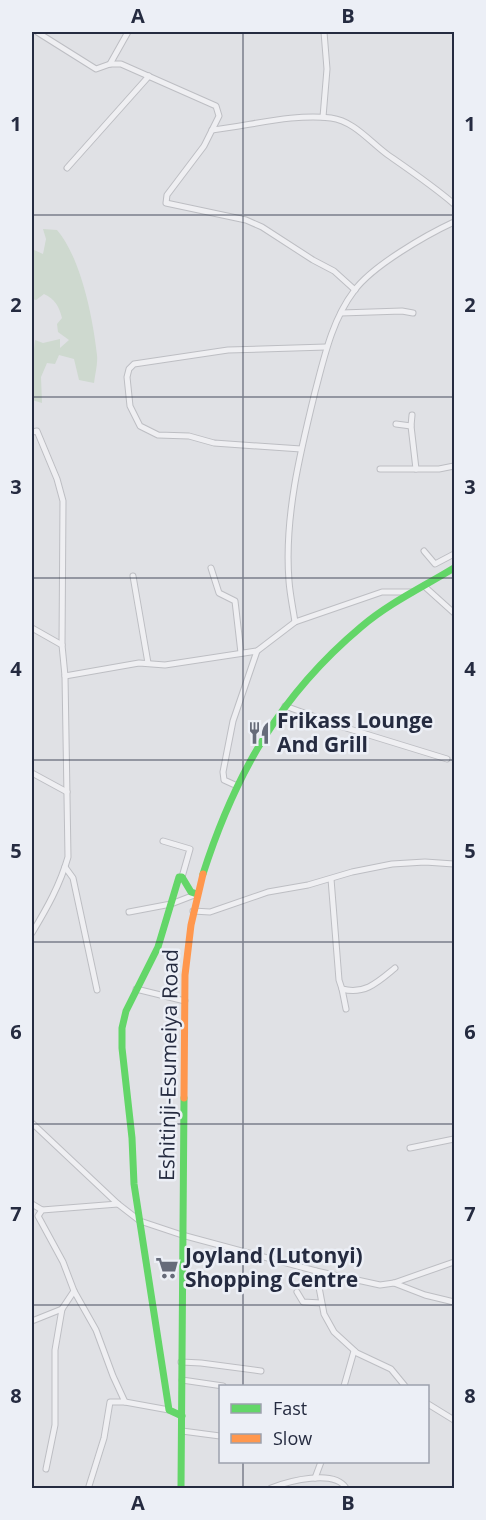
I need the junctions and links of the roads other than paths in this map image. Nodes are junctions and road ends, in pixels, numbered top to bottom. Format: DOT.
graph roads {
  1 [pos="37,32"];
  2 [pos="128,32"];
  3 [pos="324,32"];
  4 [pos="110,64"];
  5 [pos="149,76"];
  6 [pos="323,117"];
  7 [pos="212,130"];
  8 [pos="67,168"];
  9 [pos="454,204"];
  10 [pos="454,222"];
  11 [pos="355,290"];
  12 [pos="341,313"];
  13 [pos="413,313"];
  14 [pos="326,346"];
  15 [pos="412,415"];
  16 [pos="396,424"];
  17 [pos="411,426"];
  18 [pos="32,432"];
  19 [pos="301,449"];
  20 [pos="454,466"];
  21 [pos="380,469"];
  22 [pos="416,469"];
  23 [pos="424,551"];
  24 [pos="454,554"];
  25 [pos="212,568"];
  26 [pos="454,568"];
  27 [pos="133,576"];
  28 [pos="424,586"];
  29 [pos="413,592"];
  30 [pos="454,613"];
  31 [pos="296,622"];
  32 [pos="32,628"];
  33 [pos="62,645"];
  34 [pos="257,651"];
  35 [pos="241,653"];
  36 [pos="148,663"];
  37 [pos="65,676"];
  38 [pos="283,706"];
  39 [pos="447,759"];
  40 [pos="32,773"];
  41 [pos="235,785"];
  42 [pos="67,792"];
  43 [pos="164,841"];
  44 [pos="454,864"];
  45 [pos="65,867"];
  46 [pos="182,877"];
  47 [pos="331,879"];
  48 [pos="197,894"];
  49 [pos="171,904"];
  50 [pos="193,911"];
  51 [pos="129,912"];
  52 [pos="32,933"];
  53 [pos="395,968"];
  54 [pos="136,989"];
  55 [pos="342,989"];
  56 [pos="97,990"];
  57 [pos="185,1001"];
  58 [pos="346,1009"];
  59 [pos="32,1123"];
  60 [pos="454,1139"];
  61 [pos="410,1148"];
  62 [pos="32,1204"];
  63 [pos="118,1204"];
  64 [pos="42,1210"];
  65 [pos="140,1221"];
  66 [pos="182,1235"];
  67 [pos="454,1262"];
  68 [pos="315,1271"];
  69 [pos="394,1283"];
  70 [pos="74,1291"];
  71 [pos="297,1292"];
  72 [pos="454,1302"];
  73 [pos="321,1303"];
  74 [pos="62,1309"];
  75 [pos="32,1322"];
  76 [pos="354,1351"];
  77 [pos="181,1362"];
  78 [pos="261,1371"];
  79 [pos="182,1380"];
  80 [pos="219,1385"];
  81 [pos="344,1385"];
  82 [pos="404,1385"];
  83 [pos="125,1402"];
  84 [pos="429,1405"];
  85 [pos="169,1410"];
  86 [pos="182,1416"];
  87 [pos="454,1420"];
  88 [pos="182,1431"];
  89 [pos="219,1436"];
  90 [pos="320,1463"];
  91 [pos="46,1470"];
  92 [pos="315,1478"];
  93 [pos="89,1486"];
  94 [pos="181,1488"];
  95 [pos="272,1488"];
  96 [pos="346,1488"];
  1 -- 4 [label="street"];
  2 -- 4 [label="street"];
  3 -- 6 [label="street"];
  4 -- 5 [label="street"];
  5 -- 7 [label="street"];
  5 -- 8 [label="street"];
  6 -- 7 [label="street"];
  6 -- 9 [label="street"];
  7 -- 11 [label="street"];
  10 -- 11 [label="street"];
  11 -- 12 [label="street"];
  12 -- 13 [label="street"];
  12 -- 14 [label="street"];
  14 -- 19 [label="street"];
  14 -- 19 [label="street"];
  15 -- 17 [label="street"];
  16 -- 17 [label="street"];
  17 -- 22 [label="street"];
  18 -- 33 [label="street"];
  19 -- 31 [label="street"];
  20 -- 22 [label="street"];
  21 -- 22 [label="street"];
  23 -- 24 [label="street"];
  25 -- 35 [label="street"];
  26 -- 28 [label="main road, Eshitinji-Esumeiya Road"];
  27 -- 36 [label="street"];
  28 -- 29 [label="main road, Eshitinji-Esumeiya Road"];
  28 -- 30 [label="street"];
  29 -- 31 [label="street"];
  29 -- 38 [label="main road, Eshitinji-Esumeiya Road"];
  31 -- 34 [label="street"];
  32 -- 33 [label="street"];
  33 -- 37 [label="street"];
  34 -- 35 [label="street"];
  34 -- 41 [label="street"];
  35 -- 36 [label="street"];
  36 -- 37 [label="street"];
  37 -- 42 [label="street"];
  38 -- 39 [label="street"];
  38 -- 41 [label="main road, Eshitinji-Esumeiya Road"];
  40 -- 42 [label="street"];
  41 -- 48 [label="main road, Eshitinji-Esumeiya Road"];
  42 -- 45 [label="street"];
  43 -- 46 [label="street"];
  44 -- 47 [label="street"];
  45 -- 52 [label="street"];
  45 -- 56 [label="street"];
  46 -- 48 [label="main road"];
  46 -- 49 [label="main road"];
  47 -- 50 [label="street"];
  47 -- 55 [label="street"];
  48 -- 49 [label="street"];
  48 -- 50 [label="main road, Eshitinji-Esumeiya Road"];
  49 -- 51 [label="street"];
  49 -- 54 [label="main road"];
  50 -- 57 [label="main road, Eshitinji-Esumeiya Road"];
  53 -- 55 [label="street"];
  54 -- 57 [label="street"];
  54 -- 65 [label="main road"];
  55 -- 58 [label="street"];
  57 -- 66 [label="main road, Eshitinji-Esumeiya Road"];
  59 -- 63 [label="street"];
  60 -- 61 [label="street"];
  62 -- 64 [label="street"];
  63 -- 64 [label="street"];
  63 -- 65 [label="street"];
  64 -- 70 [label="street"];
  65 -- 66 [label="street"];
  65 -- 85 [label="main road"];
  66 -- 68 [label="street"];
  66 -- 77 [label="main road, Eshitinji-Esumeiya Road"];
  67 -- 69 [label="street"];
  68 -- 69 [label="street"];
  68 -- 73 [label="street"];
  69 -- 72 [label="street"];
  70 -- 74 [label="street"];
  70 -- 83 [label="street"];
  71 -- 73 [label="street"];
  73 -- 76 [label="street"];
  74 -- 75 [label="street"];
  74 -- 91 [label="street"];
  76 -- 81 [label="street"];
  76 -- 82 [label="street"];
  77 -- 78 [label="street"];
  77 -- 79 [label="main road, Eshitinji-Esumeiya Road"];
  79 -- 80 [label="street"];
  79 -- 86 [label="main road, Eshitinji-Esumeiya Road"];
  83 -- 85 [label="street"];
  83 -- 93 [label="street"];
  84 -- 87 [label="street"];
  85 -- 86 [label="main road"];
  86 -- 88 [label="main road, Eshitinji-Esumeiya Road"];
  88 -- 89 [label="street"];
  88 -- 94 [label="main road, Eshitinji-Esumeiya Road"];
  90 -- 92 [label="street"];
  92 -- 95 [label="street"];
  92 -- 96 [label="street"];
}
